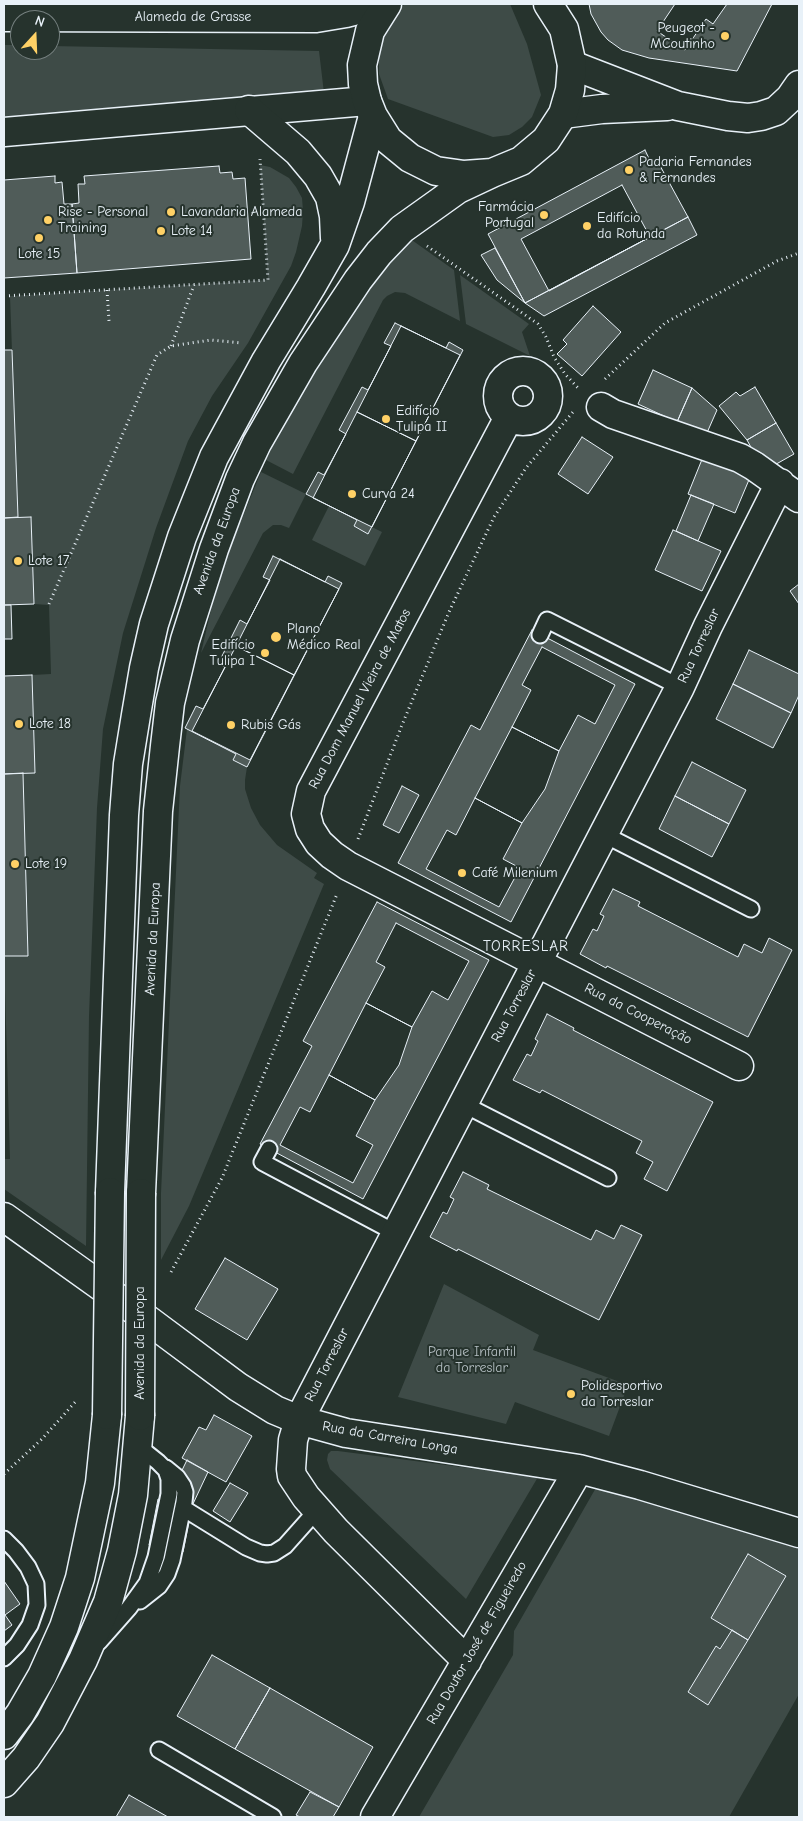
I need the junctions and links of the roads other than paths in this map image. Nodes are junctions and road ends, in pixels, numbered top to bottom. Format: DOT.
graph roads {
  1 [pos="381,4"];
  2 [pos="387,4"];
  3 [pos="548,4"];
  4 [pos="562,16"];
  5 [pos="4,17"];
  6 [pos="572,65"];
  7 [pos="799,85"];
  8 [pos="678,106"];
  9 [pos="370,109"];
  10 [pos="249,110"];
  11 [pos="563,114"];
  12 [pos="4,132"];
  13 [pos="492,173"];
  14 [pos="335,245"];
  15 [pos="594,401"];
  16 [pos="509,417"];
  17 [pos="790,491"];
  18 [pos="540,634"];
  19 [pos="680,687"];
  20 [pos="602,834"];
  21 [pos="751,910"];
  22 [pos="537,962"];
  23 [pos="739,1066"];
  24 [pos="463,1104"];
  25 [pos="268,1149"];
  26 [pos="608,1178"];
  27 [pos="4,1217"];
  28 [pos="396,1233"];
  29 [pos="299,1420"];
  30 [pos="148,1454"];
  31 [pos="579,1469"];
  32 [pos="183,1508"];
  33 [pos="317,1510"];
  34 [pos="799,1533"];
  35 [pos="4,1539"];
  36 [pos="122,1617"];
  37 [pos="4,1658"];
  38 [pos="83,1660"];
  39 [pos="466,1661"];
  40 [pos="4,1735"];
  41 [pos="159,1750"];
  42 [pos="4,1783"];
  43 [pos="273,1817"];
  44 [pos="375,1817"];
  1 -- 5 [label="street, Alameda de Grasse"];
  2 -- 9 [label="street"];
  3 -- 4 [label="street"];
  4 -- 6 [label="street, Avenida da Europa"];
  6 -- 8 [label="street"];
  6 -- 11 [label="street, Avenida da Europa"];
  7 -- 8 [label="street"];
  8 -- 11 [label="street"];
  9 -- 10 [label="street"];
  9 -- 13 [label="street"];
  9 -- 14 [label="street"];
  10 -- 12 [label="street"];
  10 -- 14 [label="street"];
  11 -- 13 [label="street, Avenida da Europa"];
  13 -- 30 [label="street, Avenida da Europa, bridge"];
  14 -- 40 [label="street, bridge"];
  15 -- 17 [label="street"];
  16 -- 22 [label="street, Rua Dom Manuel Vieira de Matos"];
  17 -- 19 [label="street, Rua Torreslar"];
  18 -- 19 [label="lane"];
  19 -- 20 [label="street, Rua Torreslar"];
  20 -- 21 [label="lane"];
  20 -- 22 [label="street, Rua Torreslar"];
  22 -- 23 [label="street, Rua da Cooperação"];
  22 -- 24 [label="street, Rua Torreslar"];
  24 -- 26 [label="lane"];
  24 -- 28 [label="street, Rua Torreslar"];
  25 -- 28 [label="lane"];
  27 -- 29 [label="street, Rua da Carreira Longa"];
  28 -- 29 [label="street, Rua Torreslar"];
  29 -- 31 [label="street, Rua da Carreira Longa"];
  29 -- 33 [label="street, Rua Torreslar"];
  30 -- 32 [label="lane"];
  30 -- 36 [label="lane"];
  30 -- 38 [label="street, Avenida da Europa"];
  31 -- 34 [label="street, Rua da Carreira Longa"];
  31 -- 39 [label="street, Rua Doutor José de Figueiredo"];
  32 -- 33 [label="lane"];
  32 -- 36 [label="lane"];
  33 -- 39 [label="street, Rua Torreslar"];
  35 -- 37 [label="lane"];
  36 -- 38 [label="lane"];
  38 -- 42 [label="street, Avenida da Europa"];
  39 -- 44 [label="street, Rua Doutor José de Figueiredo"];
  41 -- 43 [label="lane"];
}
